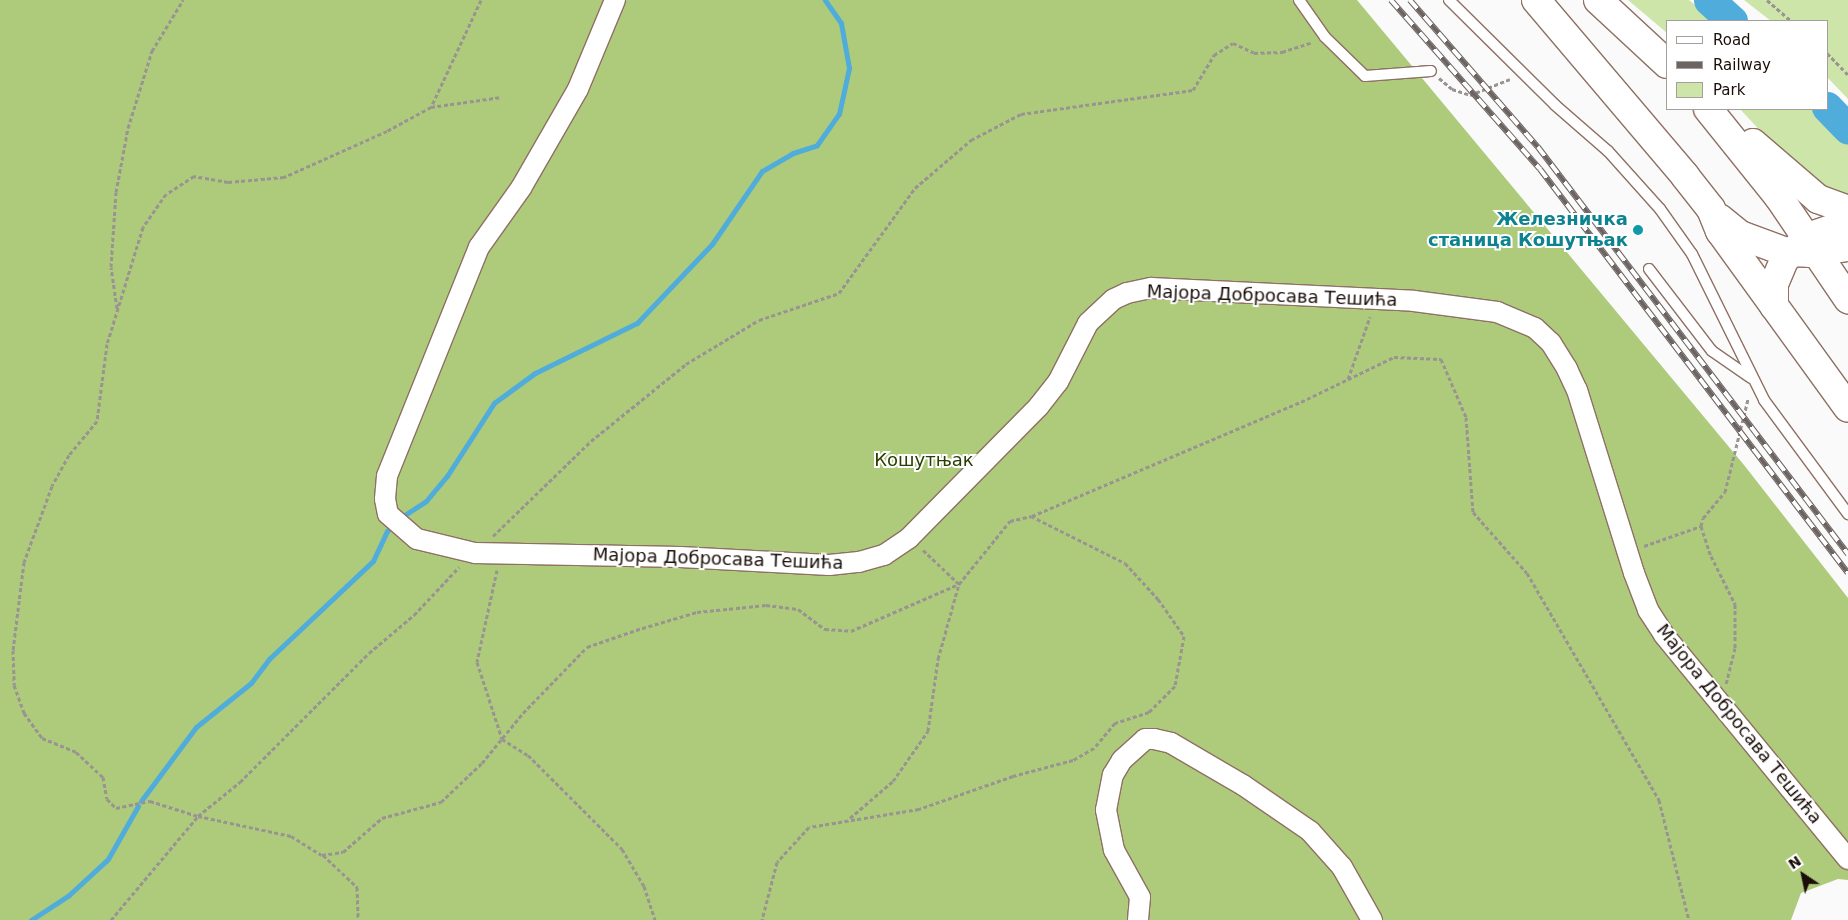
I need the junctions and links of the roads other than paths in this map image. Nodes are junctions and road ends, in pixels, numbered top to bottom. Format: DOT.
graph roads {
  1 [pos="615,0"];
  2 [pos="1299,0"];
  3 [pos="1450,0"];
  4 [pos="1536,0"];
  5 [pos="1598,0"];
  6 [pos="1666,63"];
  7 [pos="1431,71"];
  8 [pos="1709,110"];
  9 [pos="1727,130"];
  10 [pos="1711,209"];
  11 [pos="1848,210"];
  12 [pos="1848,223"];
  13 [pos="1848,246"];
  14 [pos="1806,247"];
  15 [pos="1649,269"];
  16 [pos="1848,299"];
  17 [pos="1774,306"];
  18 [pos="1752,378"];
  19 [pos="1848,408"];
  20 [pos="1848,514"];
  21 [pos="1848,859"];
  22 [pos="1138,920"];
  23 [pos="1372,920"];
  1 -- 21 [label="street, Мајора Добросава Тешића"];
  2 -- 7 [label="lane"];
  3 -- 18 [label="lane"];
  4 -- 10 [label="main road"];
  5 -- 6 [label="main road"];
  8 -- 9 [label="main road"];
  9 -- 11 [label="main road"];
  9 -- 14 [label="main road"];
  10 -- 14 [label="main road"];
  10 -- 17 [label="main road"];
  12 -- 14 [label="main road"];
  13 -- 14 [label="main road"];
  14 -- 16 [label="main road"];
  14 -- 17 [label="main road"];
  15 -- 18 [label="lane"];
  17 -- 19 [label="main road"];
  18 -- 20 [label="lane"];
  22 -- 23 [label="street"];
}
